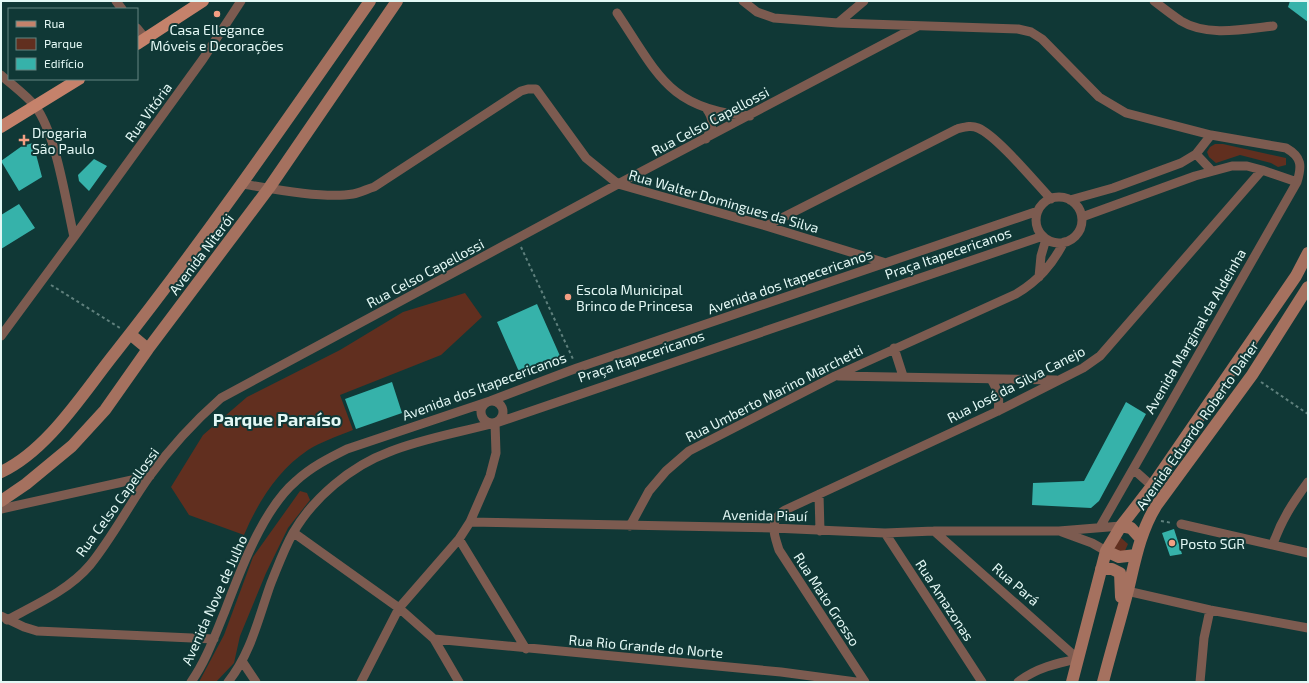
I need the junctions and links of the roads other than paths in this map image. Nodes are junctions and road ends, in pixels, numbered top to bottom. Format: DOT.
graph roads {
  1 [pos="203,1"];
  2 [pos="241,1"];
  3 [pos="370,1"];
  4 [pos="398,1"];
  5 [pos="743,1"];
  6 [pos="864,1"];
  7 [pos="1154,1"];
  8 [pos="617,13"];
  9 [pos="838,23"];
  10 [pos="918,26"];
  11 [pos="1273,26"];
  12 [pos="138,31"];
  13 [pos="141,41"];
  14 [pos="1,75"];
  15 [pos="77,80"];
  16 [pos="34,106"];
  17 [pos="706,108"];
  18 [pos="750,116"];
  19 [pos="1,127"];
  20 [pos="1212,135"];
  21 [pos="706,139"];
  22 [pos="1196,154"];
  23 [pos="1262,170"];
  24 [pos="1212,171"];
  25 [pos="1297,182"];
  26 [pos="243,184"];
  27 [pos="618,184"];
  28 [pos="269,188"];
  29 [pos="1051,199"];
  30 [pos="1070,200"];
  31 [pos="1038,211"];
  32 [pos="1082,218"];
  33 [pos="766,226"];
  34 [pos="74,237"];
  35 [pos="1045,238"];
  36 [pos="1064,242"];
  37 [pos="1306,259"];
  38 [pos="886,263"];
  39 [pos="1039,277"];
  40 [pos="1308,286"];
  41 [pos="130,334"];
  42 [pos="1,336"];
  43 [pos="894,348"];
  44 [pos="148,349"];
  45 [pos="836,376"];
  46 [pos="903,376"];
  47 [pos="991,379"];
  48 [pos="1057,380"];
  49 [pos="490,401"];
  50 [pos="998,411"];
  51 [pos="495,423"];
  52 [pos="347,449"];
  53 [pos="1133,469"];
  54 [pos="1,472"];
  55 [pos="150,476"];
  56 [pos="1308,482"];
  57 [pos="1152,486"];
  58 [pos="819,494"];
  59 [pos="1,501"];
  60 [pos="1,508"];
  61 [pos="470,522"];
  62 [pos="1181,524"];
  63 [pos="630,526"];
  64 [pos="1121,526"];
  65 [pos="1100,527"];
  66 [pos="773,528"];
  67 [pos="820,531"];
  68 [pos="934,531"];
  69 [pos="1059,531"];
  70 [pos="294,533"];
  71 [pos="885,533"];
  72 [pos="459,539"];
  73 [pos="1141,539"];
  74 [pos="1273,544"];
  75 [pos="1106,551"];
  76 [pos="1308,553"];
  77 [pos="1136,555"];
  78 [pos="1101,569"];
  79 [pos="1128,591"];
  80 [pos="399,608"];
  81 [pos="1210,610"];
  82 [pos="1120,616"];
  83 [pos="4,618"];
  84 [pos="1308,628"];
  85 [pos="214,639"];
  86 [pos="434,639"];
  87 [pos="526,649"];
  88 [pos="1078,659"];
  89 [pos="242,661"];
  90 [pos="191,682"];
  91 [pos="228,682"];
  92 [pos="256,682"];
  93 [pos="361,682"];
  94 [pos="459,682"];
  95 [pos="856,682"];
  96 [pos="865,682"];
  97 [pos="982,682"];
  98 [pos="1018,682"];
  99 [pos="1072,682"];
  100 [pos="1103,682"];
  101 [pos="1200,682"];
  1 -- 13 [label="main road"];
  2 -- 34 [label="street, Rua Vitória"];
  3 -- 26 [label="main road, Avenida Niterói"];
  4 -- 28 [label="main road, Avenida Niterói"];
  5 -- 9 [label="street"];
  6 -- 9 [label="street"];
  7 -- 11 [label="street"];
  8 -- 17 [label="street"];
  9 -- 10 [label="street"];
  10 -- 18 [label="street, Rua Celso Capellossi"];
  10 -- 20 [label="street"];
  12 -- 13 [label="street"];
  14 -- 16 [label="street"];
  15 -- 16 [label="main road"];
  16 -- 19 [label="main road"];
  16 -- 34 [label="street"];
  17 -- 18 [label="street"];
  17 -- 21 [label="street"];
  18 -- 21 [label="street, Rua Celso Capellossi"];
  20 -- 22 [label="street"];
  20 -- 25 [label="street"];
  21 -- 27 [label="street, Rua Celso Capellossi"];
  22 -- 24 [label="street"];
  22 -- 30 [label="street"];
  23 -- 24 [label="street"];
  23 -- 25 [label="street"];
  23 -- 48 [label="street, Rua José da Silva Canejo"];
  24 -- 32 [label="street"];
  25 -- 53 [label="street, Avenida Marginal da Aldeinha"];
  26 -- 28 [label="street, Rua Walter Domingues da Silva"];
  26 -- 41 [label="main road, Avenida Niterói"];
  27 -- 28 [label="street, Rua Walter Domingues da Silva"];
  27 -- 33 [label="street, Rua Walter Domingues da Silva"];
  27 -- 55 [label="street, Rua Celso Capellossi"];
  28 -- 44 [label="main road, Avenida Niterói"];
  29 -- 30 [label="street"];
  29 -- 31 [label="street"];
  29 -- 33 [label="street"];
  30 -- 32 [label="street"];
  31 -- 35 [label="street"];
  31 -- 38 [label="street, Avenida dos Itapecericanos"];
  32 -- 36 [label="street"];
  33 -- 38 [label="street, Rua Walter Domingues da Silva"];
  34 -- 42 [label="street, Rua Vitória"];
  35 -- 36 [label="street"];
  35 -- 39 [label="street"];
  35 -- 51 [label="street"];
  36 -- 39 [label="street, Rua Umberto Marino Marchetti"];
  37 -- 57 [label="main road, Avenida Eduardo Roberto Daher"];
  38 -- 49 [label="street, Avenida dos Itapecericanos"];
  39 -- 43 [label="street, Rua Umberto Marino Marchetti"];
  40 -- 73 [label="main road, Avenida Eduardo Roberto Daher"];
  41 -- 44 [label="main road"];
  41 -- 54 [label="main road, Avenida Niterói"];
  43 -- 45 [label="street, Rua Umberto Marino Marchetti"];
  43 -- 46 [label="street"];
  44 -- 59 [label="main road, Avenida Niterói"];
  45 -- 46 [label="street"];
  45 -- 63 [label="street, Rua Umberto Marino Marchetti"];
  46 -- 47 [label="street"];
  47 -- 48 [label="street"];
  47 -- 50 [label="street"];
  48 -- 50 [label="street, Rua José da Silva Canejo"];
  49 -- 51 [label="street"];
  49 -- 51 [label="street"];
  49 -- 52 [label="street, Avenida dos Itapecericanos"];
  50 -- 58 [label="street, Rua José da Silva Canejo"];
  51 -- 61 [label="street"];
  51 -- 70 [label="street"];
  52 -- 85 [label="street, Avenida Nove de Julho"];
  53 -- 57 [label="street"];
  53 -- 65 [label="street, Avenida Marginal da Aldeinha"];
  55 -- 60 [label="street"];
  55 -- 83 [label="street, Rua Celso Capellossi"];
  56 -- 74 [label="street"];
  57 -- 64 [label="main road, Avenida Eduardo Roberto Daher"];
  58 -- 66 [label="street, Rua José da Silva Canejo"];
  58 -- 67 [label="street"];
  61 -- 63 [label="street, Avenida Piauí"];
  61 -- 72 [label="street"];
  62 -- 74 [label="street"];
  63 -- 66 [label="street, Avenida Piauí"];
  64 -- 65 [label="street, Avenida Piauí"];
  64 -- 73 [label="main road"];
  64 -- 75 [label="main road, Avenida Eduardo Roberto Daher"];
  65 -- 69 [label="street, Avenida Piauí"];
  66 -- 67 [label="street, Avenida Piauí"];
  66 -- 96 [label="street, Rua Mato Grosso"];
  67 -- 71 [label="street, Avenida Piauí"];
  68 -- 69 [label="street, Avenida Piauí"];
  68 -- 71 [label="street, Avenida Piauí"];
  68 -- 88 [label="street, Rua Pará"];
  69 -- 75 [label="street, Avenida Piauí"];
  70 -- 80 [label="street"];
  70 -- 89 [label="street"];
  71 -- 97 [label="street, Rua Amazonas"];
  72 -- 80 [label="street"];
  72 -- 87 [label="street"];
  73 -- 77 [label="main road, Avenida Eduardo Roberto Daher"];
  74 -- 76 [label="street"];
  75 -- 77 [label="main road"];
  75 -- 78 [label="main road, Avenida Eduardo Roberto Daher"];
  77 -- 79 [label="main road, Avenida Eduardo Roberto Daher"];
  78 -- 82 [label="main road"];
  78 -- 88 [label="main road, Avenida Eduardo Roberto Daher"];
  79 -- 81 [label="street"];
  79 -- 82 [label="main road, Avenida Eduardo Roberto Daher"];
  80 -- 86 [label="street"];
  80 -- 93 [label="street"];
  81 -- 84 [label="street"];
  81 -- 101 [label="street"];
  82 -- 100 [label="main road, Avenida Eduardo Roberto Daher"];
  83 -- 85 [label="street"];
  85 -- 90 [label="street, Avenida Nove de Julho"];
  86 -- 87 [label="street, Rua Rio Grande do Norte"];
  86 -- 94 [label="street"];
  87 -- 95 [label="street, Rua Rio Grande do Norte"];
  88 -- 98 [label="street"];
  88 -- 99 [label="main road, Avenida Eduardo Roberto Daher"];
  89 -- 91 [label="street"];
  89 -- 92 [label="street"];
}
